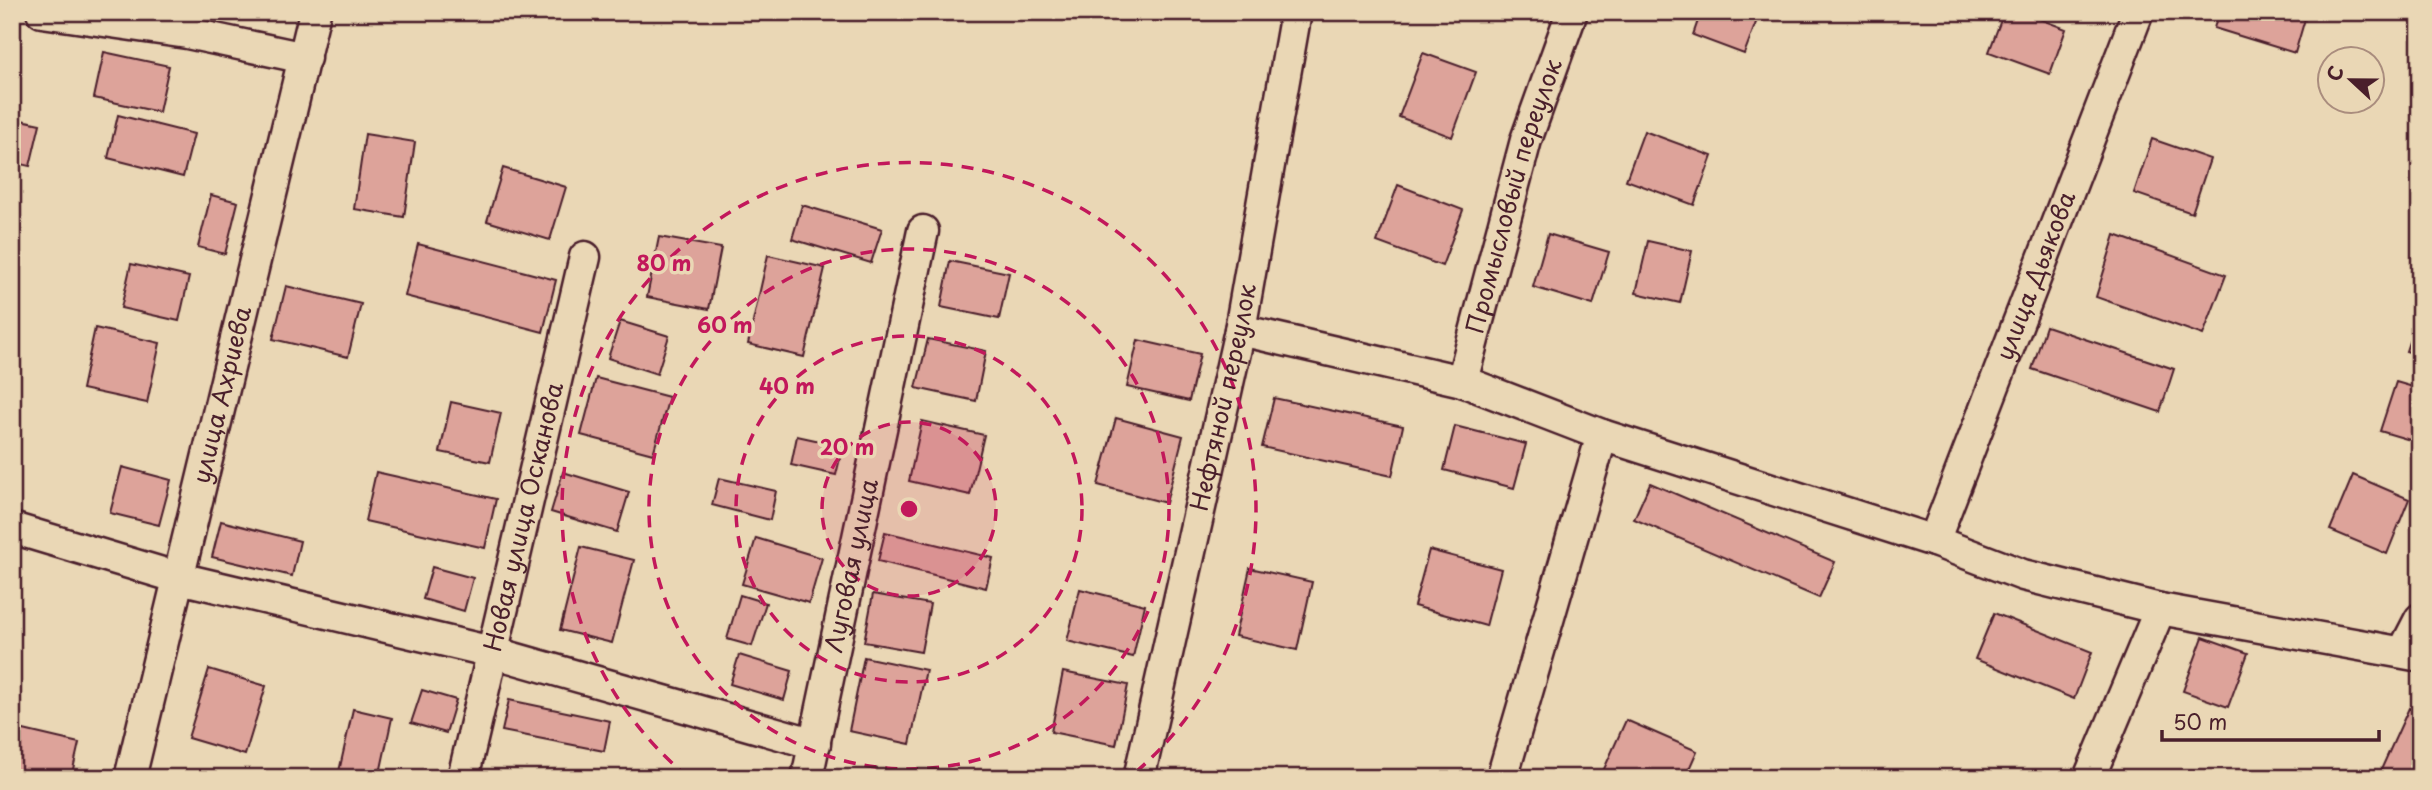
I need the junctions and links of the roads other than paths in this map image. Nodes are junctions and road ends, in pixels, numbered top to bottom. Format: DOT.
graph roads {
  1 [pos="41,12"];
  2 [pos="314,12"];
  3 [pos="1296,12"];
  4 [pos="1572,12"];
  5 [pos="2138,12"];
  6 [pos="305,58"];
  7 [pos="923,231"];
  8 [pos="585,257"];
  9 [pos="1240,330"];
  10 [pos="1462,381"];
  11 [pos="1602,436"];
  12 [pos="12,528"];
  13 [pos="1934,541"];
  14 [pos="179,578"];
  15 [pos="2160,609"];
  16 [pos="2420,619"];
  17 [pos="492,652"];
  18 [pos="2411,654"];
  19 [pos="815,744"];
  20 [pos="130,778"];
  21 [pos="463,778"];
  22 [pos="807,778"];
  23 [pos="1139,778"];
  24 [pos="1502,778"];
  25 [pos="2089,778"];
  1 -- 6 [label="street"];
  2 -- 6 [label="street, улица Ахриева"];
  3 -- 9 [label="street, Нефтяной переулок"];
  4 -- 10 [label="street, Промысловый переулок"];
  5 -- 13 [label="street, улица Дьякова"];
  6 -- 14 [label="street, улица Ахриева"];
  7 -- 19 [label="street, Луговая улица"];
  8 -- 17 [label="street, Новая улица Осканова"];
  9 -- 10 [label="street"];
  9 -- 23 [label="street, Нефтяной переулок"];
  10 -- 11 [label="street"];
  11 -- 13 [label="street"];
  11 -- 24 [label="street"];
  12 -- 14 [label="street"];
  13 -- 15 [label="street"];
  14 -- 17 [label="street"];
  14 -- 20 [label="street, улица Ахриева"];
  15 -- 18 [label="street"];
  15 -- 25 [label="street"];
  16 -- 18 [label="street"];
  17 -- 19 [label="street"];
  17 -- 21 [label="street, Новая улица Осканова"];
  19 -- 22 [label="street, Луговая улица"];
}
